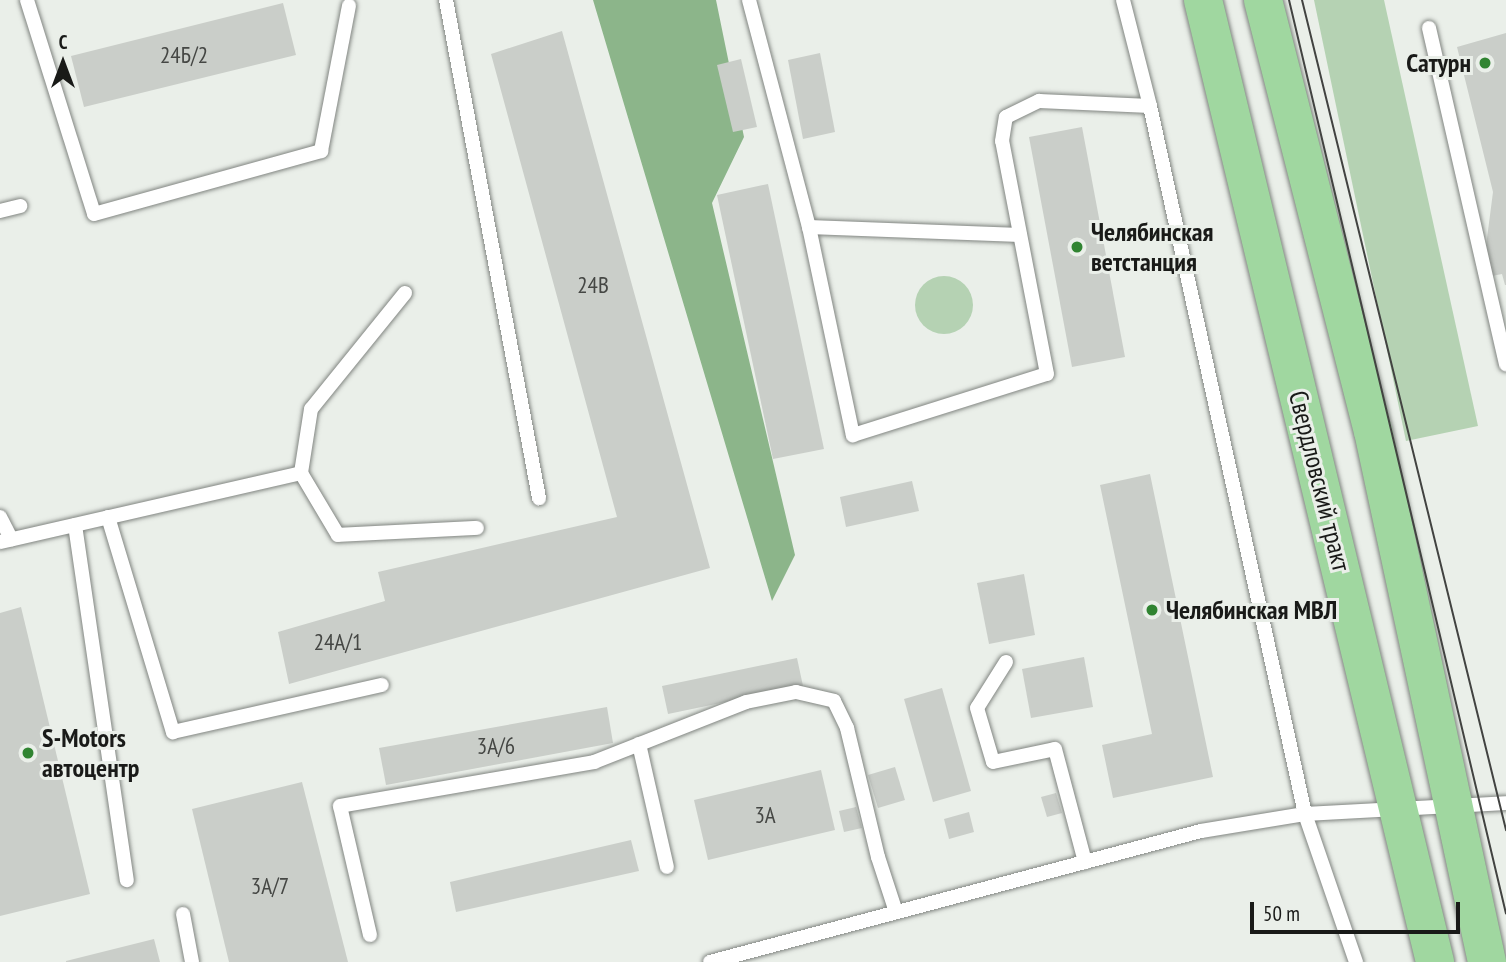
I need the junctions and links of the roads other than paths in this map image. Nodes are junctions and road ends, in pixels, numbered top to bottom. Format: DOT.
graph roads {
  1 [pos="27,0"];
  2 [pos="446,0"];
  3 [pos="749,0"];
  4 [pos="1123,0"];
  5 [pos="1203,0"];
  6 [pos="1263,0"];
  7 [pos="349,6"];
  8 [pos="1429,28"];
  9 [pos="1150,106"];
  10 [pos="20,206"];
  11 [pos="0,211"];
  12 [pos="809,227"];
  13 [pos="1020,235"];
  14 [pos="405,293"];
  15 [pos="1506,364"];
  16 [pos="301,473"];
  17 [pos="540,498"];
  18 [pos="0,517"];
  19 [pos="108,517"];
  20 [pos="75,525"];
  21 [pos="477,528"];
  22 [pos="6,541"];
  23 [pos="1006,662"];
  24 [pos="382,685"];
  25 [pos="639,744"];
  26 [pos="1506,803"];
  27 [pos="1454,809"];
  28 [pos="1401,812"];
  29 [pos="1305,814"];
  30 [pos="1085,862"];
  31 [pos="667,867"];
  32 [pos="127,880"];
  33 [pos="896,912"];
  34 [pos="183,914"];
  35 [pos="370,935"];
  36 [pos="192,962"];
  37 [pos="710,962"];
  38 [pos="1356,962"];
  39 [pos="1434,962"];
  40 [pos="1487,962"];
  1 -- 7 [label="lane"];
  2 -- 17 [label="lane"];
  3 -- 12 [label="lane"];
  4 -- 9 [label="lane"];
  5 -- 28 [label="main road, Свердловский тракт"];
  6 -- 27 [label="main road"];
  8 -- 15 [label="lane"];
  9 -- 13 [label="lane"];
  9 -- 29 [label="lane"];
  10 -- 11 [label="lane"];
  12 -- 13 [label="lane"];
  12 -- 13 [label="lane"];
  14 -- 16 [label="lane"];
  16 -- 19 [label="lane"];
  16 -- 21 [label="lane"];
  18 -- 22 [label="lane"];
  19 -- 20 [label="lane"];
  19 -- 24 [label="lane"];
  20 -- 22 [label="lane"];
  20 -- 32 [label="lane"];
  23 -- 30 [label="lane"];
  25 -- 31 [label="lane"];
  25 -- 33 [label="lane"];
  25 -- 35 [label="lane"];
  26 -- 27 [label="lane"];
  27 -- 28 [label="lane"];
  27 -- 40 [label="main road"];
  28 -- 29 [label="lane"];
  28 -- 39 [label="main road, Свердловский тракт"];
  29 -- 30 [label="lane"];
  29 -- 38 [label="lane"];
  30 -- 33 [label="lane"];
  33 -- 37 [label="lane"];
  34 -- 36 [label="lane"];
}
